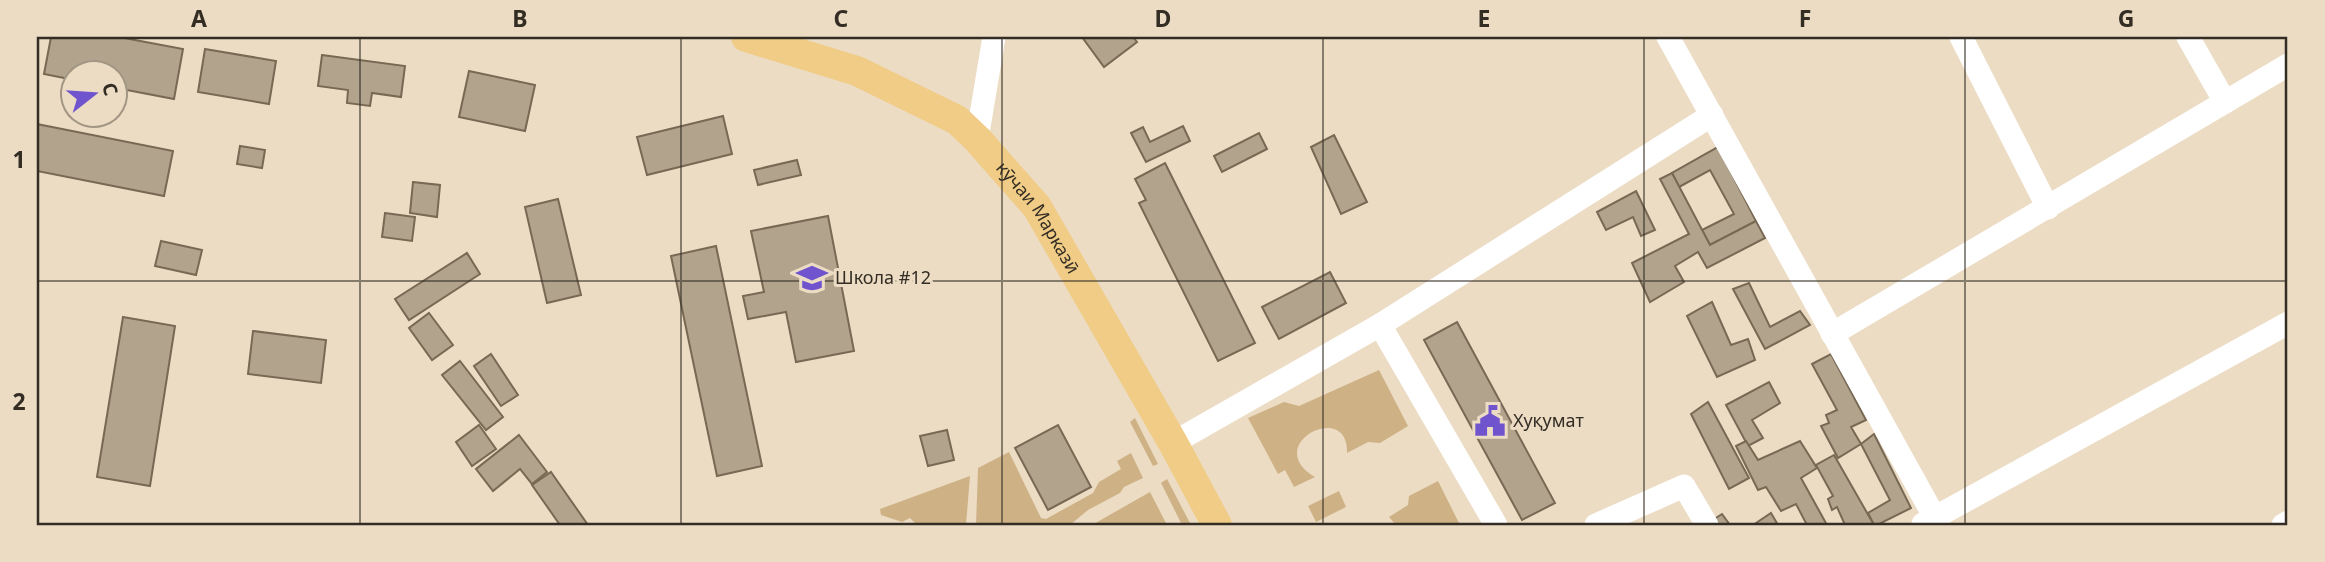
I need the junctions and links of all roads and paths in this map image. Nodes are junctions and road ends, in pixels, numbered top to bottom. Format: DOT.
graph roads {
  1 [pos="754,37"];
  2 [pos="994,37"];
  3 [pos="1668,37"];
  4 [pos="1961,37"];
  5 [pos="2188,37"];
  6 [pos="2288,65"];
  7 [pos="2225,102"];
  8 [pos="1712,115"];
  9 [pos="977,139"];
  10 [pos="2048,208"];
  11 [pos="2288,323"];
  12 [pos="1380,325"];
  13 [pos="1832,334"];
  14 [pos="1174,443"];
  15 [pos="2288,522"];
  16 [pos="1931,523"];
  17 [pos="1217,525"];
  18 [pos="1496,525"];
  19 [pos="1596,525"];
  20 [pos="1707,525"];
  21 [pos="2283,525"];
  1 -- 9 [label="main road, кӯчаи Марказӣ"];
  2 -- 9 [label="street"];
  3 -- 8 [label="street"];
  4 -- 10 [label="street"];
  5 -- 7 [label="street"];
  6 -- 7 [label="street"];
  7 -- 10 [label="street"];
  8 -- 12 [label="street"];
  8 -- 13 [label="street"];
  9 -- 14 [label="main road, кӯчаи Марказӣ"];
  10 -- 13 [label="street"];
  11 -- 16 [label="street"];
  12 -- 14 [label="street"];
  12 -- 18 [label="street"];
  13 -- 16 [label="street"];
  14 -- 17 [label="main road, кӯчаи Марказӣ"];
  15 -- 21 [label="street"];
  19 -- 20 [label="street"];
}
